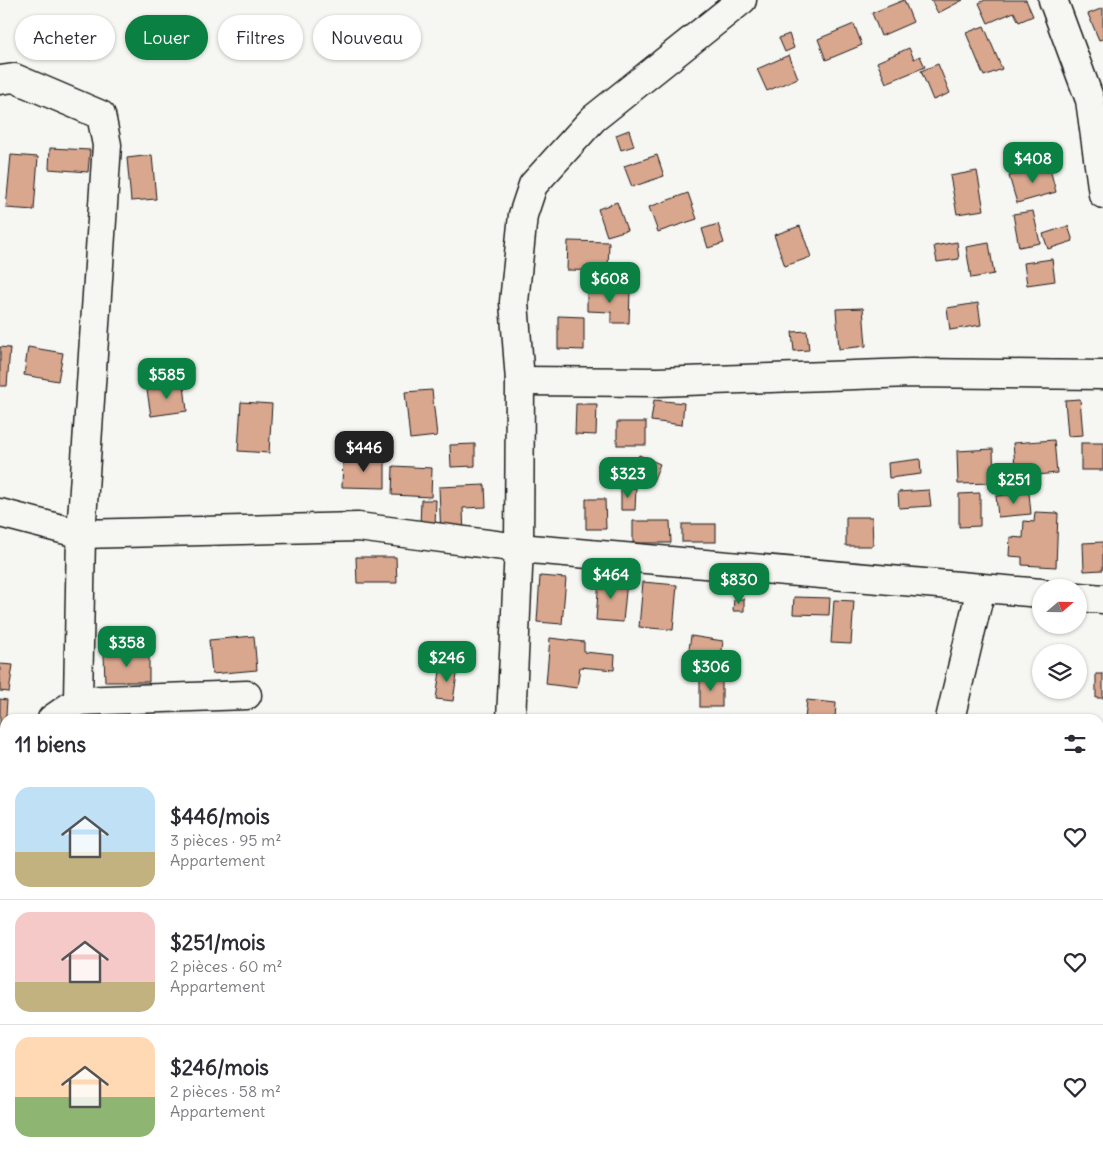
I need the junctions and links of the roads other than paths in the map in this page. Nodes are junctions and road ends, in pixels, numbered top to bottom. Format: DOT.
graph roads {
  1 [pos="742,0"];
  2 [pos="1053,0"];
  3 [pos="0,80"];
  4 [pos="1103,194"];
  5 [pos="1103,375"];
  6 [pos="520,381"];
  7 [pos="0,513"];
  8 [pos="81,534"];
  9 [pos="519,548"];
  10 [pos="980,588"];
  11 [pos="1032,592"];
  12 [pos="1088,598"];
  13 [pos="1103,599"];
  14 [pos="247,695"];
  15 [pos="78,701"];
  16 [pos="59,714"];
  17 [pos="511,714"];
  18 [pos="951,714"];
  1 -- 6 [label="street"];
  2 -- 4 [label="street"];
  3 -- 8 [label="street"];
  5 -- 6 [label="street"];
  6 -- 9 [label="street"];
  7 -- 8 [label="street"];
  8 -- 9 [label="street"];
  8 -- 15 [label="street"];
  9 -- 10 [label="street"];
  9 -- 17 [label="street"];
  10 -- 11 [label="street"];
  10 -- 18 [label="street"];
  12 -- 13 [label="street"];
  14 -- 15 [label="street"];
  15 -- 16 [label="street"];
}
